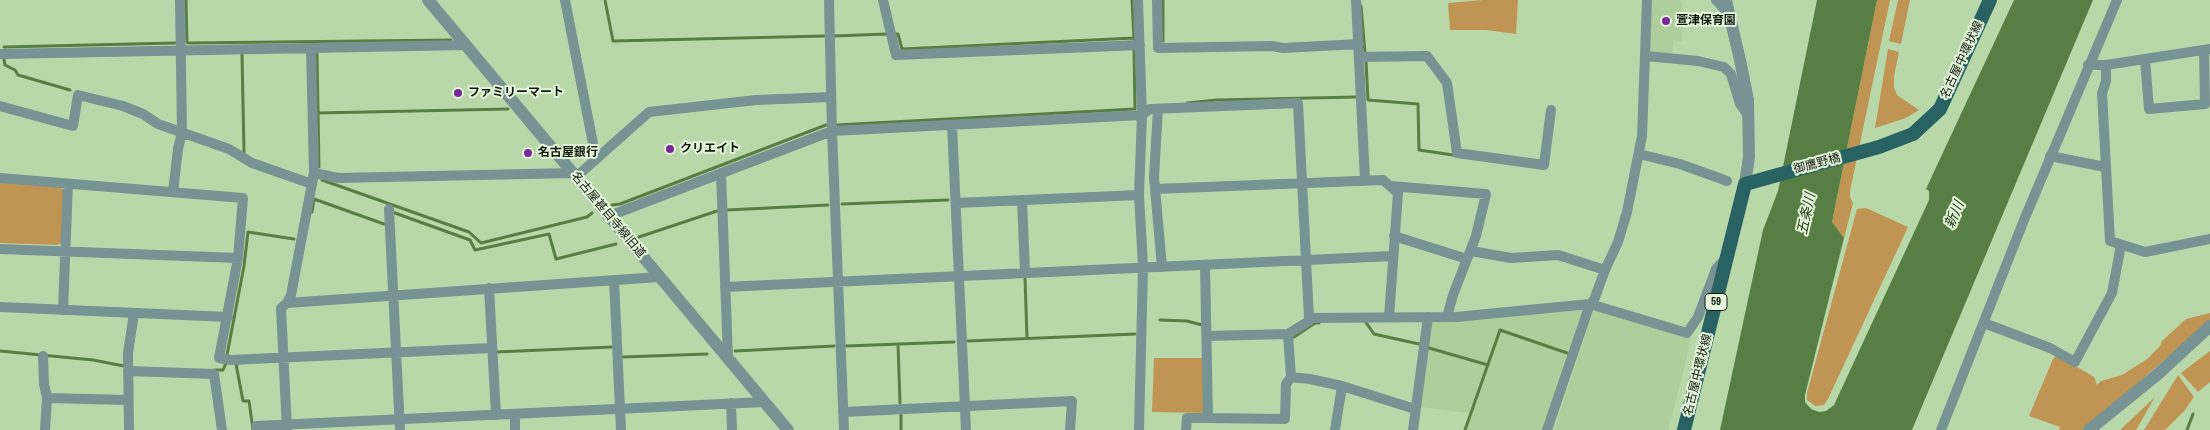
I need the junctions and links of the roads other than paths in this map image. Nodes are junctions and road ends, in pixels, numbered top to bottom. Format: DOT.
graph roads {
  1 [pos="180,0"];
  2 [pos="428,0"];
  3 [pos="565,0"];
  4 [pos="829,0"];
  5 [pos="883,0"];
  6 [pos="1138,0"];
  7 [pos="1158,0"];
  8 [pos="1356,0"];
  9 [pos="1647,0"];
  10 [pos="1716,0"];
  11 [pos="1726,0"];
  12 [pos="1990,0"];
  13 [pos="2116,0"];
  14 [pos="1730,15"];
  15 [pos="1359,44"];
  16 [pos="466,45"];
  17 [pos="1140,45"];
  18 [pos="312,48"];
  19 [pos="2207,49"];
  20 [pos="181,50"];
  21 [pos="0,54"];
  22 [pos="1646,56"];
  23 [pos="1360,57"];
  24 [pos="2145,58"];
  25 [pos="2088,65"];
  26 [pos="2106,65"];
  27 [pos="831,97"];
  28 [pos="0,106"];
  29 [pos="1158,109"];
  30 [pos="1551,110"];
  31 [pos="1142,115"];
  32 [pos="1749,117"];
  33 [pos="952,125"];
  34 [pos="832,131"];
  35 [pos="182,132"];
  36 [pos="1879,147"];
  37 [pos="1638,154"];
  38 [pos="2050,156"];
  39 [pos="596,159"];
  40 [pos="2106,167"];
  41 [pos="314,173"];
  42 [pos="721,173"];
  43 [pos="574,175"];
  44 [pos="0,178"];
  45 [pos="1365,180"];
  46 [pos="1727,181"];
  47 [pos="1750,182"];
  48 [pos="1303,183"];
  49 [pos="68,184"];
  50 [pos="312,184"];
  51 [pos="1391,186"];
  52 [pos="1155,189"];
  53 [pos="173,192"];
  54 [pos="1139,195"];
  55 [pos="1022,200"];
  56 [pos="956,204"];
  57 [pos="390,209"];
  58 [pos="609,216"];
  59 [pos="1394,236"];
  60 [pos="2210,238"];
  61 [pos="2121,245"];
  62 [pos="0,249"];
  63 [pos="66,251"];
  64 [pos="1469,255"];
  65 [pos="1393,256"];
  66 [pos="1727,257"];
  67 [pos="238,258"];
  68 [pos="1307,260"];
  69 [pos="1205,265"];
  70 [pos="1143,267"];
  71 [pos="1162,267"];
  72 [pos="1604,270"];
  73 [pos="1025,273"];
  74 [pos="959,276"];
  75 [pos="659,277"];
  76 [pos="614,280"];
  77 [pos="838,282"];
  78 [pos="725,287"];
  79 [pos="489,288"];
  80 [pos="393,296"];
  81 [pos="287,303"];
  82 [pos="1590,304"];
  83 [pos="0,307"];
  84 [pos="63,310"];
  85 [pos="134,313"];
  86 [pos="228,317"];
  87 [pos="1389,317"];
  88 [pos="1428,317"];
  89 [pos="1446,317"];
  90 [pos="1309,318"];
  91 [pos="1984,323"];
  92 [pos="2210,326"];
  93 [pos="1288,334"];
  94 [pos="1207,336"];
  95 [pos="492,348"];
  96 [pos="396,353"];
  97 [pos="43,356"];
  98 [pos="283,358"];
  99 [pos="728,358"];
  100 [pos="128,371"];
  101 [pos="1292,377"];
  102 [pos="1342,386"];
  103 [pos="47,398"];
  104 [pos="128,400"];
  105 [pos="764,402"];
  106 [pos="731,404"];
  107 [pos="965,406"];
  108 [pos="620,409"];
  109 [pos="1415,409"];
  110 [pos="843,412"];
  111 [pos="514,414"];
  112 [pos="496,415"];
  113 [pos="400,418"];
  114 [pos="1208,418"];
  115 [pos="256,426"];
  116 [pos="287,427"];
  117 [pos="45,430"];
  118 [pos="129,430"];
  119 [pos="222,430"];
  120 [pos="400,430"];
  121 [pos="515,430"];
  122 [pos="621,430"];
  123 [pos="732,430"];
  124 [pos="788,430"];
  125 [pos="844,430"];
  126 [pos="966,430"];
  127 [pos="1070,430"];
  128 [pos="1138,430"];
  129 [pos="1186,430"];
  130 [pos="1335,430"];
  131 [pos="1413,430"];
  132 [pos="1548,430"];
  133 [pos="1684,430"];
  134 [pos="1941,430"];
  135 [pos="2089,430"];
  1 -- 20 [label="street"];
  2 -- 16 [label="street, 名古屋甚目寺線旧道"];
  3 -- 39 [label="street"];
  4 -- 27 [label="street"];
  5 -- 17 [label="street"];
  6 -- 17 [label="street"];
  7 -- 15 [label="street"];
  8 -- 15 [label="street"];
  9 -- 22 [label="street"];
  10 -- 14 [label="street"];
  11 -- 14 [label="street"];
  12 -- 36 [label="main road, 名古屋中環状線"];
  13 -- 25 [label="street"];
  14 -- 32 [label="street"];
  15 -- 23 [label="street"];
  16 -- 18 [label="street"];
  16 -- 43 [label="street, 名古屋甚目寺線旧道"];
  17 -- 31 [label="street"];
  18 -- 20 [label="street"];
  18 -- 41 [label="street"];
  19 -- 24 [label="street"];
  19 -- 24 [label="street"];
  20 -- 21 [label="street"];
  20 -- 35 [label="street"];
  22 -- 32 [label="street"];
  22 -- 37 [label="street"];
  23 -- 30 [label="street"];
  23 -- 45 [label="street"];
  24 -- 26 [label="street"];
  25 -- 26 [label="street"];
  25 -- 38 [label="street"];
  26 -- 40 [label="street"];
  27 -- 34 [label="street"];
  27 -- 39 [label="street"];
  28 -- 35 [label="street"];
  29 -- 31 [label="street"];
  29 -- 48 [label="street"];
  29 -- 52 [label="street"];
  31 -- 33 [label="street"];
  31 -- 54 [label="street"];
  32 -- 47 [label="street"];
  33 -- 34 [label="street"];
  33 -- 56 [label="street"];
  34 -- 42 [label="street"];
  34 -- 77 [label="street"];
  35 -- 50 [label="street"];
  35 -- 53 [label="street"];
  36 -- 47 [label="main road, 御鷹野橋"];
  37 -- 46 [label="street"];
  37 -- 72 [label="street"];
  38 -- 40 [label="street"];
  38 -- 91 [label="street"];
  39 -- 43 [label="street"];
  40 -- 61 [label="street"];
  41 -- 43 [label="street"];
  41 -- 50 [label="street"];
  42 -- 58 [label="street"];
  42 -- 78 [label="street"];
  43 -- 58 [label="street, 名古屋甚目寺線旧道"];
  44 -- 49 [label="street"];
  45 -- 48 [label="street"];
  45 -- 51 [label="street"];
  47 -- 66 [label="main road, 名古屋中環状線 / 59"];
  48 -- 52 [label="street"];
  48 -- 68 [label="street"];
  49 -- 53 [label="street"];
  49 -- 63 [label="street"];
  50 -- 81 [label="street"];
  51 -- 59 [label="street"];
  51 -- 64 [label="street"];
  52 -- 71 [label="street"];
  53 -- 67 [label="street"];
  54 -- 55 [label="street"];
  54 -- 70 [label="street"];
  55 -- 56 [label="street"];
  55 -- 73 [label="street"];
  56 -- 74 [label="street"];
  57 -- 80 [label="street"];
  58 -- 75 [label="street, 名古屋甚目寺線旧道"];
  59 -- 64 [label="street"];
  59 -- 65 [label="street"];
  60 -- 61 [label="street"];
  61 -- 91 [label="street"];
  62 -- 63 [label="street"];
  63 -- 67 [label="street"];
  63 -- 84 [label="street"];
  64 -- 72 [label="street"];
  64 -- 89 [label="street"];
  65 -- 68 [label="street"];
  65 -- 87 [label="street"];
  66 -- 82 [label="street"];
  66 -- 133 [label="main road, 名古屋中環状線 / 59"];
  67 -- 86 [label="street"];
  68 -- 69 [label="street"];
  68 -- 90 [label="street"];
  69 -- 71 [label="street"];
  69 -- 94 [label="street"];
  70 -- 71 [label="street"];
  70 -- 73 [label="street"];
  70 -- 128 [label="street"];
  72 -- 82 [label="street"];
  73 -- 74 [label="street"];
  74 -- 77 [label="street"];
  74 -- 107 [label="street"];
  75 -- 76 [label="street"];
  75 -- 99 [label="street, 名古屋甚目寺線旧道"];
  76 -- 79 [label="street"];
  76 -- 108 [label="street"];
  77 -- 78 [label="street"];
  77 -- 110 [label="street"];
  78 -- 99 [label="street"];
  79 -- 80 [label="street"];
  79 -- 95 [label="street"];
  80 -- 81 [label="street"];
  80 -- 96 [label="street"];
  81 -- 98 [label="street"];
  82 -- 89 [label="street"];
  82 -- 132 [label="street"];
  83 -- 84 [label="street"];
  84 -- 85 [label="street"];
  85 -- 86 [label="street"];
  85 -- 100 [label="street"];
  86 -- 98 [label="street"];
  87 -- 88 [label="street"];
  87 -- 90 [label="street"];
  88 -- 89 [label="street"];
  88 -- 109 [label="street"];
  90 -- 93 [label="street"];
  91 -- 134 [label="street"];
  92 -- 135 [label="street"];
  93 -- 94 [label="street"];
  93 -- 101 [label="street"];
  94 -- 114 [label="street"];
  95 -- 96 [label="street"];
  95 -- 112 [label="street"];
  96 -- 98 [label="street"];
  96 -- 113 [label="street"];
  97 -- 103 [label="street"];
  98 -- 116 [label="street"];
  99 -- 105 [label="street, 名古屋甚目寺線旧道"];
  100 -- 104 [label="street"];
  100 -- 119 [label="street"];
  101 -- 102 [label="street"];
  101 -- 114 [label="street"];
  102 -- 109 [label="street"];
  102 -- 130 [label="street"];
  103 -- 104 [label="street"];
  103 -- 117 [label="street"];
  104 -- 118 [label="street"];
  105 -- 106 [label="street"];
  105 -- 124 [label="street, 名古屋甚目寺線旧道"];
  106 -- 108 [label="street"];
  106 -- 123 [label="street"];
  107 -- 110 [label="street"];
  107 -- 126 [label="street"];
  107 -- 127 [label="street"];
  108 -- 111 [label="street"];
  108 -- 122 [label="street"];
  109 -- 131 [label="street"];
  110 -- 125 [label="street"];
  111 -- 112 [label="street"];
  111 -- 121 [label="street"];
  112 -- 113 [label="street"];
  113 -- 116 [label="street"];
  113 -- 120 [label="street"];
  114 -- 129 [label="street"];
  115 -- 116 [label="street"];
}
